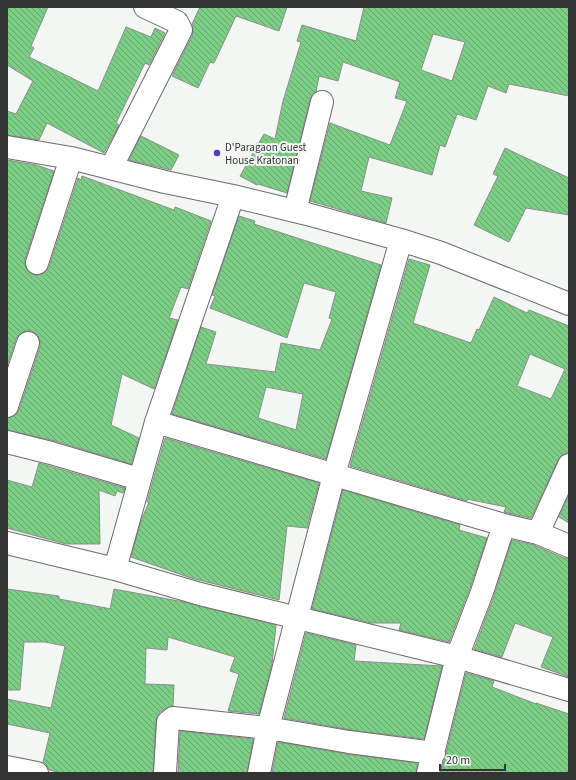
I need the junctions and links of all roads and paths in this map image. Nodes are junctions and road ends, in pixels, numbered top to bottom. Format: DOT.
graph roads {
  1 [pos="145,7"];
  2 [pos="322,102"];
  3 [pos="7,147"];
  4 [pos="71,158"];
  5 [pos="111,168"];
  6 [pos="232,196"];
  7 [pos="295,211"];
  8 [pos="401,240"];
  9 [pos="37,262"];
  10 [pos="569,304"];
  11 [pos="28,343"];
  12 [pos="7,406"];
  13 [pos="156,422"];
  14 [pos="7,442"];
  15 [pos="569,465"];
  16 [pos="334,475"];
  17 [pos="139,479"];
  18 [pos="504,525"];
  19 [pos="538,533"];
  20 [pos="7,543"];
  21 [pos="569,546"];
  22 [pos="114,569"];
  23 [pos="297,617"];
  24 [pos="457,657"];
  25 [pos="569,690"];
  26 [pos="268,728"];
  27 [pos="431,763"];
  28 [pos="7,767"];
  29 [pos="37,773"];
  30 [pos="165,773"];
  31 [pos="259,773"];
  1 -- 5 [label="street"];
  2 -- 7 [label="street"];
  3 -- 4 [label="street"];
  4 -- 5 [label="street"];
  4 -- 9 [label="street"];
  5 -- 6 [label="street"];
  6 -- 7 [label="street"];
  6 -- 13 [label="street"];
  7 -- 8 [label="street"];
  8 -- 10 [label="street"];
  8 -- 16 [label="street"];
  11 -- 12 [label="street"];
  13 -- 16 [label="street"];
  13 -- 17 [label="street"];
  14 -- 17 [label="street"];
  15 -- 19 [label="street"];
  16 -- 18 [label="street"];
  16 -- 23 [label="street"];
  17 -- 22 [label="street"];
  18 -- 19 [label="street"];
  18 -- 24 [label="street"];
  19 -- 21 [label="street"];
  20 -- 22 [label="street"];
  22 -- 23 [label="street"];
  23 -- 24 [label="street"];
  23 -- 26 [label="street"];
  24 -- 25 [label="street"];
  24 -- 27 [label="street"];
  26 -- 27 [label="street"];
  26 -- 30 [label="street"];
  26 -- 31 [label="street"];
  28 -- 29 [label="street"];
}
